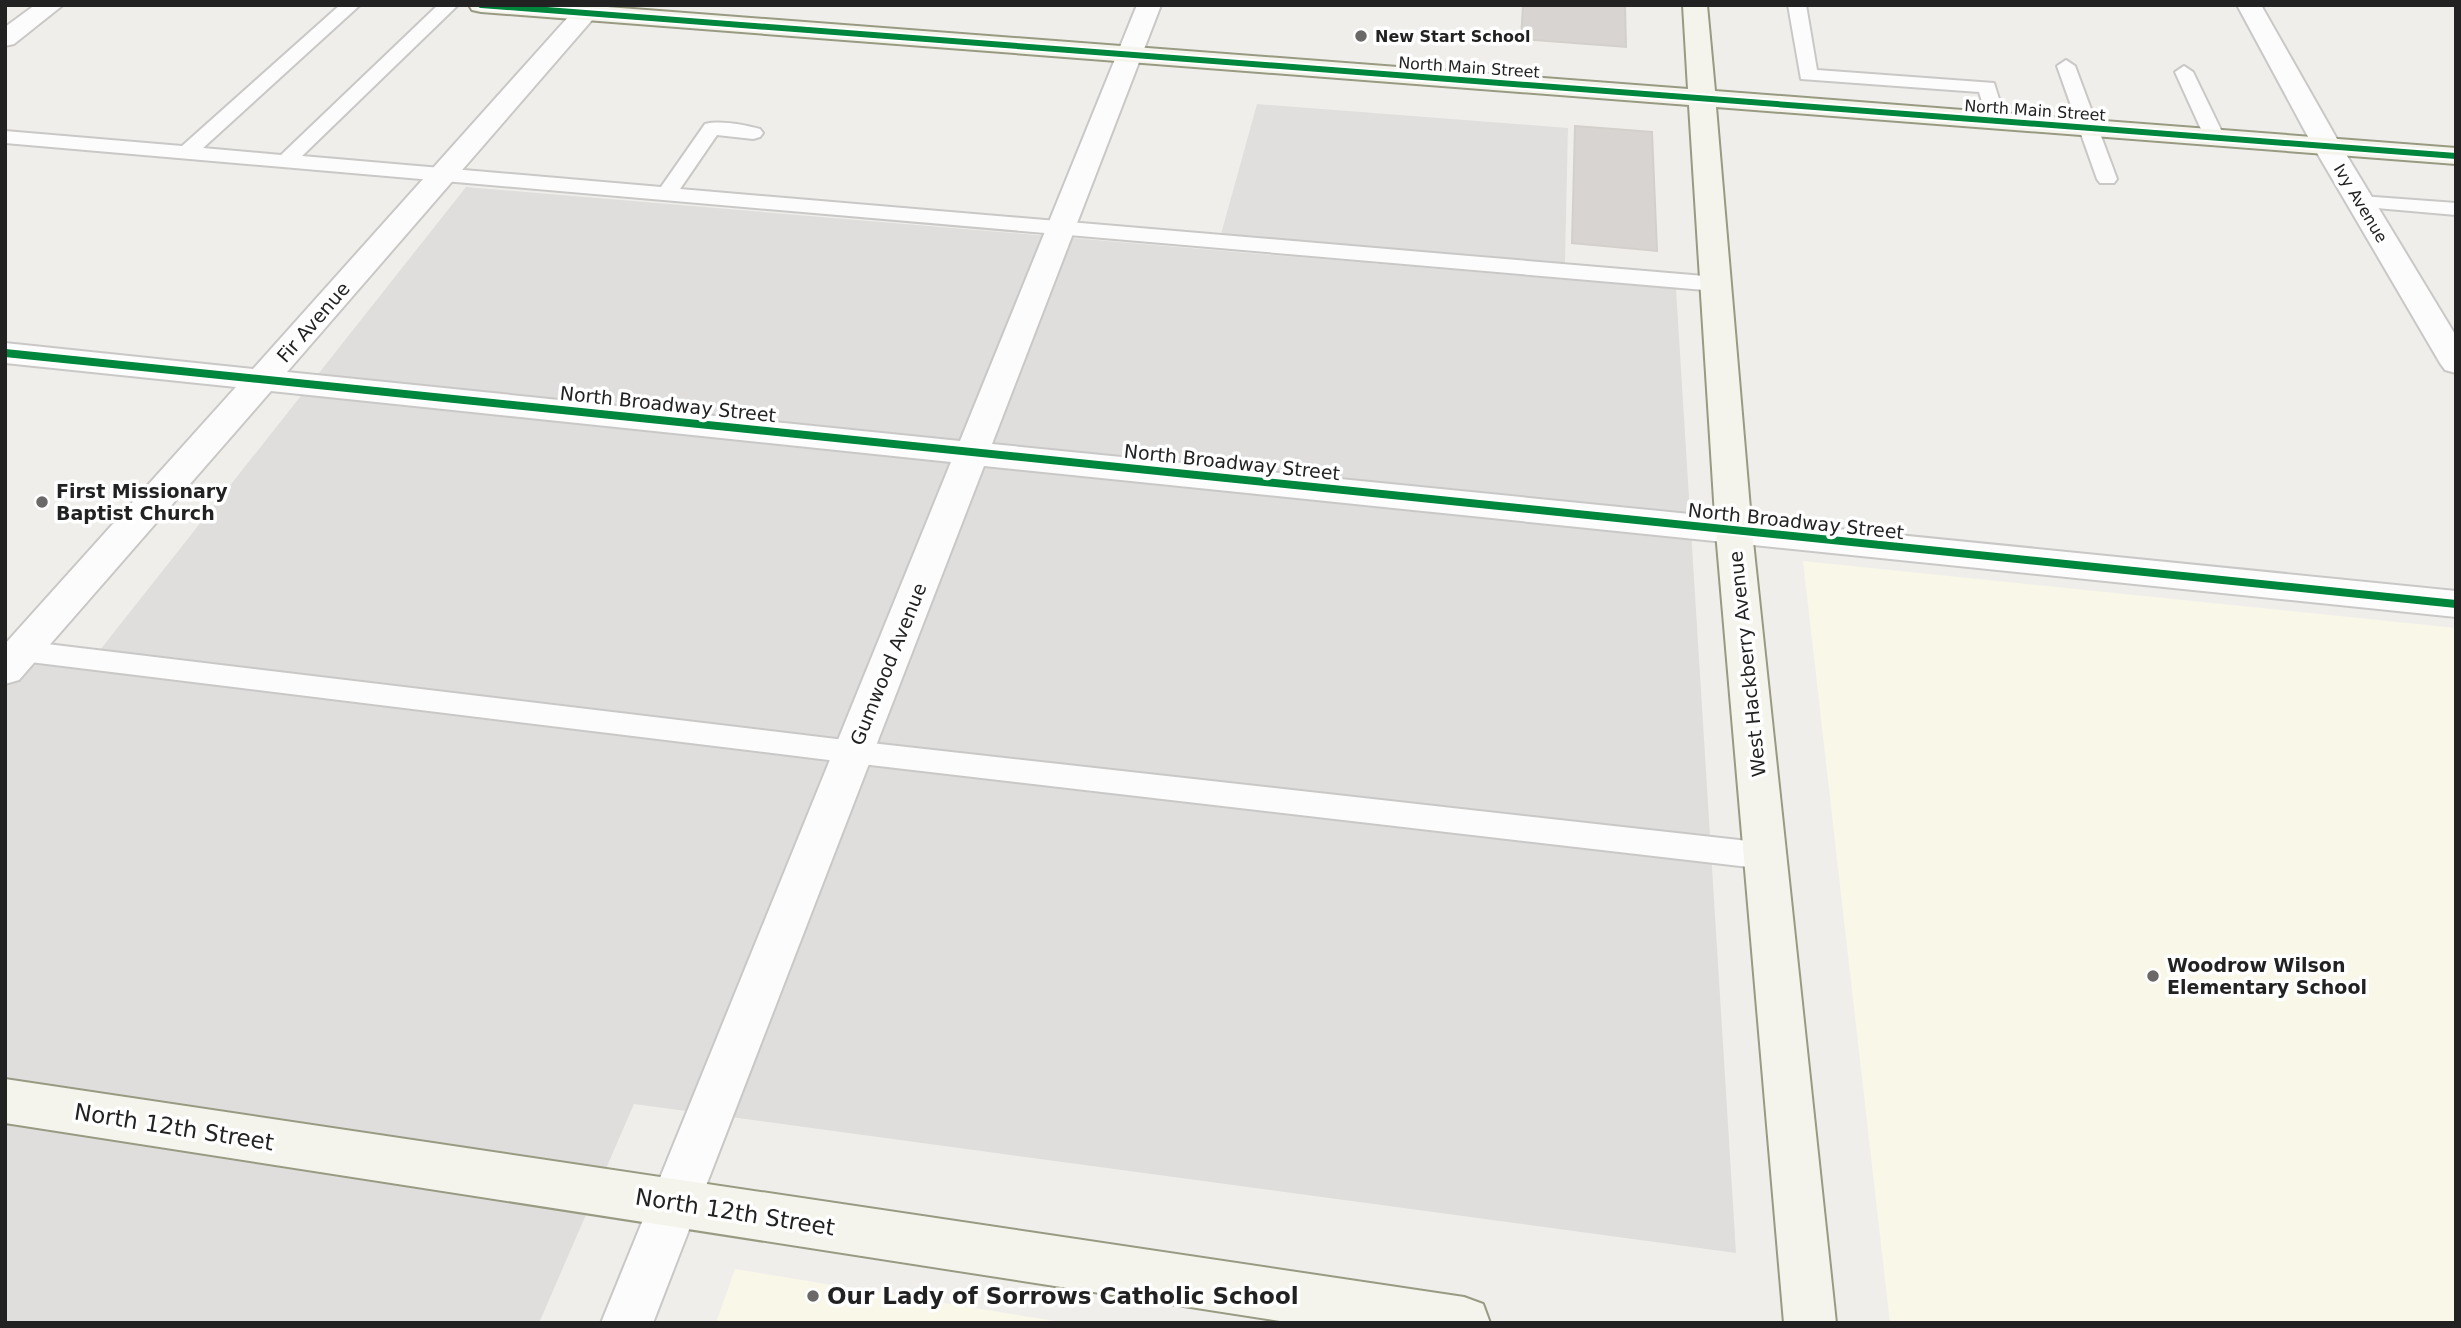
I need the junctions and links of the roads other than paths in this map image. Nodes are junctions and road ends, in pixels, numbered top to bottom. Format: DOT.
graph roads {
  1 [pos="51,5"];
  2 [pos="351,5"];
  3 [pos="449,5"];
  4 [pos="481,5"];
  5 [pos="1136,5"];
  6 [pos="1695,5"];
  7 [pos="1797,5"];
  8 [pos="2249,5"];
  9 [pos="1148,6"];
  10 [pos="590,9"];
  11 [pos="5,39"];
  12 [pos="1129,55"];
  13 [pos="2066,66"];
  14 [pos="2184,72"];
  15 [pos="1703,98"];
  16 [pos="1996,121"];
  17 [pos="2090,128"];
  18 [pos="753,133"];
  19 [pos="5,137"];
  20 [pos="2215,138"];
  21 [pos="2327,146"];
  22 [pos="187,152"];
  23 [pos="2456,156"];
  24 [pos="286,161"];
  25 [pos="443,173"];
  26 [pos="2107,179"];
  27 [pos="667,193"];
  28 [pos="2361,202"];
  29 [pos="2456,209"];
  30 [pos="1060,229"];
  31 [pos="1716,284"];
  32 [pos="5,353"];
  33 [pos="2453,353"];
  34 [pos="262,380"];
  35 [pos="972,453"];
  36 [pos="1734,532"];
  37 [pos="2456,604"];
  38 [pos="14,661"];
  39 [pos="853,752"];
  40 [pos="1766,856"];
  41 [pos="5,1101"];
  42 [pos="674,1203"];
  43 [pos="627,1323"];
  44 [pos="1464,1323"];
  45 [pos="1810,1323"];
  1 -- 11 [label="street"];
  2 -- 22 [label="lane"];
  3 -- 24 [label="lane"];
  4 -- 10 [label="street, North Main Street"];
  5 -- 9 [label="lane"];
  6 -- 15 [label="street, West Hackberry Avenue"];
  7 -- 16 [label="lane"];
  8 -- 21 [label="street, Ivy Avenue"];
  9 -- 12 [label="street, Gumwood Avenue"];
  10 -- 12 [label="street, North Main Street"];
  10 -- 25 [label="street, Fir Avenue"];
  12 -- 15 [label="street, North Main Street"];
  12 -- 30 [label="street, Gumwood Avenue"];
  13 -- 17 [label="lane"];
  14 -- 20 [label="lane"];
  15 -- 16 [label="street, North Main Street"];
  15 -- 31 [label="street, West Hackberry Avenue"];
  16 -- 17 [label="street, North Main Street"];
  17 -- 20 [label="street, North Main Street"];
  17 -- 26 [label="lane"];
  18 -- 27 [label="lane"];
  19 -- 22 [label="lane"];
  20 -- 21 [label="street, North Main Street"];
  21 -- 23 [label="street, North Main Street"];
  21 -- 28 [label="street, Ivy Avenue"];
  22 -- 24 [label="lane"];
  24 -- 25 [label="lane"];
  25 -- 27 [label="lane"];
  25 -- 34 [label="street, Fir Avenue"];
  27 -- 30 [label="lane"];
  28 -- 29 [label="lane"];
  28 -- 33 [label="street, Ivy Avenue"];
  30 -- 31 [label="lane"];
  30 -- 35 [label="street, Gumwood Avenue"];
  31 -- 36 [label="street, West Hackberry Avenue"];
  32 -- 34 [label="street, North Broadway Street"];
  34 -- 35 [label="street, North Broadway Street"];
  34 -- 38 [label="street, Fir Avenue"];
  35 -- 36 [label="street, North Broadway Street"];
  35 -- 39 [label="street, Gumwood Avenue"];
  36 -- 37 [label="street, North Broadway Street"];
  36 -- 40 [label="street, West Hackberry Avenue"];
  38 -- 39 [label="lane"];
  39 -- 40 [label="lane"];
  39 -- 42 [label="street, Gumwood Avenue"];
  40 -- 45 [label="street, West Hackberry Avenue"];
  41 -- 42 [label="street, North 12th Street"];
  42 -- 43 [label="street, Gumwood Avenue"];
  42 -- 44 [label="street, North 12th Street"];
}
